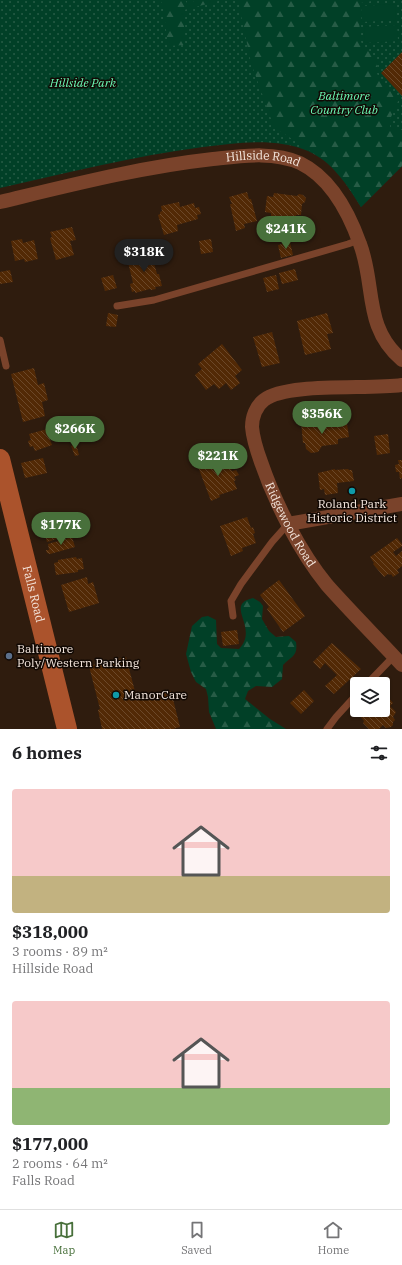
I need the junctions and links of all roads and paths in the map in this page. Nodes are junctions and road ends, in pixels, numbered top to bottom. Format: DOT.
graph roads {
  1 [pos="0,202"];
  2 [pos="359,240"];
  3 [pos="118,306"];
  4 [pos="0,340"];
  5 [pos="402,360"];
  6 [pos="6,366"];
  7 [pos="402,385"];
  8 [pos="0,459"];
  9 [pos="402,504"];
  10 [pos="288,524"];
  11 [pos="233,616"];
  12 [pos="398,660"];
  13 [pos="376,677"];
  14 [pos="350,701"];
  15 [pos="67,729"];
  16 [pos="327,729"];
  1 -- 2 [label="street, Hillside Road"];
  2 -- 3 [label="lane"];
  2 -- 5 [label="street, Hillside Road"];
  4 -- 6 [label="lane"];
  7 -- 10 [label="street, Ridgewood Road"];
  8 -- 15 [label="main road, Falls Road"];
  9 -- 10 [label="street"];
  10 -- 11 [label="lane"];
  10 -- 12 [label="street, Ridgewood Road"];
  12 -- 13 [label="lane"];
  14 -- 16 [label="lane"];
}
